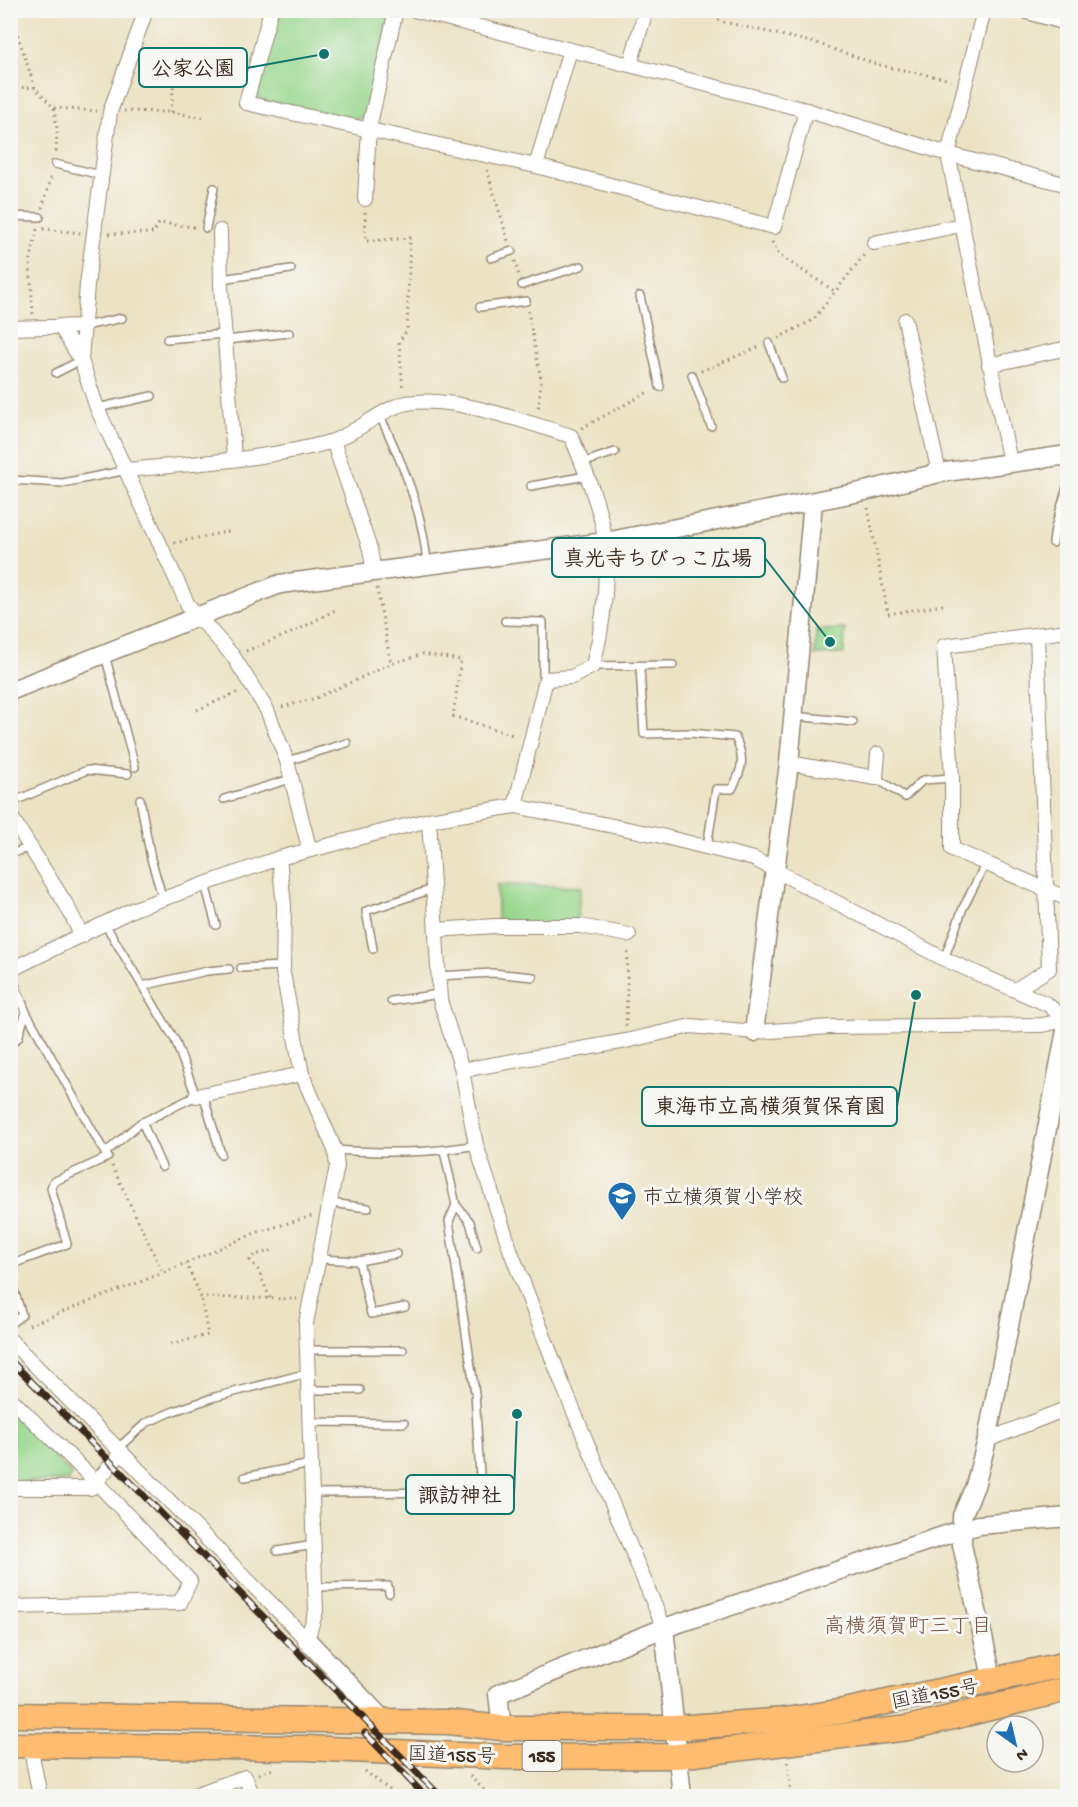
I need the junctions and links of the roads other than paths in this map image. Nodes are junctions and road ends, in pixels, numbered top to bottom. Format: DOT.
graph roads {
  1 [pos="146,10"];
  2 [pos="271,10"];
  3 [pos="396,10"];
  4 [pos="414,10"];
  5 [pos="646,10"];
  6 [pos="984,10"];
  7 [pos="1028,10"];
  8 [pos="1064,22"];
  9 [pos="570,50"];
  10 [pos="630,65"];
  11 [pos="806,110"];
  12 [pos="369,128"];
  13 [pos="948,154"];
  14 [pos="55,164"];
  15 [pos="536,166"];
  16 [pos="101,176"];
  17 [pos="1068,185"];
  18 [pos="214,188"];
  19 [pos="365,199"];
  20 [pos="10,216"];
  21 [pos="40,217"];
  22 [pos="961,225"];
  23 [pos="213,229"];
  24 [pos="874,243"];
  25 [pos="512,252"];
  26 [pos="491,258"];
  27 [pos="580,266"];
  28 [pos="291,269"];
  29 [pos="221,279"];
  30 [pos="522,285"];
  31 [pos="640,296"];
  32 [pos="526,301"];
  33 [pos="480,307"];
  34 [pos="122,318"];
  35 [pos="905,320"];
  36 [pos="60,326"];
  37 [pos="85,326"];
  38 [pos="10,328"];
  39 [pos="289,333"];
  40 [pos="225,337"];
  41 [pos="167,339"];
  42 [pos="769,343"];
  43 [pos="1068,348"];
  44 [pos="81,360"];
  45 [pos="989,365"];
  46 [pos="56,373"];
  47 [pos="692,375"];
  48 [pos="782,378"];
  49 [pos="660,387"];
  50 [pos="153,396"];
  51 [pos="97,408"];
  52 [pos="380,416"];
  53 [pos="711,426"];
  54 [pos="333,441"];
  55 [pos="615,452"];
  56 [pos="1067,457"];
  57 [pos="234,458"];
  58 [pos="1010,463"];
  59 [pos="584,469"];
  60 [pos="127,471"];
  61 [pos="939,473"];
  62 [pos="10,480"];
  63 [pos="1068,484"];
  64 [pos="531,486"];
  65 [pos="813,502"];
  66 [pos="605,543"];
  67 [pos="1053,543"];
  68 [pos="427,565"];
  69 [pos="374,572"];
  70 [pos="198,615"];
  71 [pos="505,621"];
  72 [pos="1068,631"];
  73 [pos="1036,634"];
  74 [pos="105,653"];
  75 [pos="673,665"];
  76 [pos="593,666"];
  77 [pos="640,667"];
  78 [pos="546,679"];
  79 [pos="10,692"];
  80 [pos="794,716"];
  81 [pos="854,722"];
  82 [pos="347,743"];
  83 [pos="878,754"];
  84 [pos="287,761"];
  85 [pos="789,763"];
  86 [pos="135,767"];
  87 [pos="128,774"];
  88 [pos="876,778"];
  89 [pos="952,778"];
  90 [pos="291,779"];
  91 [pos="140,799"];
  92 [pos="224,799"];
  93 [pos="10,803"];
  94 [pos="515,807"];
  95 [pos="10,815"];
  96 [pos="429,820"];
  97 [pos="707,847"];
  98 [pos="31,848"];
  99 [pos="309,848"];
  100 [pos="10,854"];
  101 [pos="279,858"];
  102 [pos="986,862"];
  103 [pos="774,868"];
  104 [pos="205,884"];
  105 [pos="433,889"];
  106 [pos="1047,891"];
  107 [pos="164,898"];
  108 [pos="1068,899"];
  109 [pos="105,924"];
  110 [pos="216,925"];
  111 [pos="436,930"];
  112 [pos="629,935"];
  113 [pos="82,936"];
  114 [pos="373,949"];
  115 [pos="944,959"];
  116 [pos="283,966"];
  117 [pos="241,968"];
  118 [pos="229,969"];
  119 [pos="10,970"];
  120 [pos="438,976"];
  121 [pos="534,977"];
  122 [pos="142,986"];
  123 [pos="1015,990"];
  124 [pos="440,994"];
  125 [pos="391,1001"];
  126 [pos="26,1012"];
  127 [pos="1067,1020"];
  128 [pos="754,1032"];
  129 [pos="10,1044"];
  130 [pos="462,1070"];
  131 [pos="302,1074"];
  132 [pos="200,1095"];
  133 [pos="142,1122"];
  134 [pos="476,1145"];
  135 [pos="335,1150"];
  136 [pos="444,1151"];
  137 [pos="221,1154"];
  138 [pos="108,1157"];
  139 [pos="162,1167"];
  140 [pos="456,1205"];
  141 [pos="330,1207"];
  142 [pos="368,1208"];
  143 [pos="477,1248"];
  144 [pos="396,1254"];
  145 [pos="320,1259"];
  146 [pos="359,1261"];
  147 [pos="10,1265"];
  148 [pos="10,1278"];
  149 [pos="405,1307"];
  150 [pos="10,1324"];
  151 [pos="10,1340"];
  152 [pos="307,1350"];
  153 [pos="403,1350"];
  154 [pos="308,1373"];
  155 [pos="309,1390"];
  156 [pos="360,1390"];
  157 [pos="10,1398"];
  158 [pos="1068,1408"];
  159 [pos="310,1422"];
  160 [pos="404,1423"];
  161 [pos="987,1440"];
  162 [pos="120,1450"];
  163 [pos="311,1464"];
  164 [pos="245,1477"];
  165 [pos="96,1482"];
  166 [pos="10,1488"];
  167 [pos="312,1494"];
  168 [pos="1068,1517"];
  169 [pos="962,1530"];
  170 [pos="314,1545"];
  171 [pos="277,1551"];
  172 [pos="315,1587"];
  173 [pos="389,1593"];
  174 [pos="10,1607"];
  175 [pos="664,1628"];
  176 [pos="307,1640"];
  177 [pos="1068,1664"];
  178 [pos="993,1681"];
  179 [pos="1068,1689"];
  180 [pos="10,1715"];
  181 [pos="384,1721"];
  182 [pos="502,1728"];
  183 [pos="675,1728"];
  184 [pos="20,1745"];
  185 [pos="678,1756"];
  186 [pos="40,1797"];
  187 [pos="191,1797"];
  188 [pos="253,1797"];
  189 [pos="682,1797"];
  1 -- 16 [label="street"];
  2 -- 12 [label="street"];
  3 -- 12 [label="street"];
  4 -- 9 [label="street"];
  5 -- 10 [label="street"];
  6 -- 13 [label="street"];
  7 -- 8 [label="street"];
  9 -- 10 [label="street"];
  9 -- 15 [label="street"];
  10 -- 11 [label="street"];
  11 -- 13 [label="street"];
  11 -- 15 [label="street"];
  12 -- 15 [label="street"];
  12 -- 19 [label="street"];
  13 -- 17 [label="street"];
  13 -- 22 [label="street"];
  14 -- 16 [label="lane"];
  16 -- 37 [label="street"];
  18 -- 23 [label="lane"];
  20 -- 21 [label="lane"];
  22 -- 24 [label="street"];
  22 -- 45 [label="street"];
  23 -- 29 [label="street"];
  25 -- 26 [label="lane"];
  27 -- 30 [label="lane"];
  28 -- 29 [label="lane"];
  29 -- 40 [label="street"];
  31 -- 49 [label="lane"];
  32 -- 33 [label="lane"];
  34 -- 37 [label="lane"];
  35 -- 61 [label="street"];
  36 -- 37 [label="street"];
  36 -- 38 [label="street"];
  36 -- 44 [label="street"];
  37 -- 44 [label="street"];
  39 -- 40 [label="lane"];
  40 -- 41 [label="lane"];
  40 -- 57 [label="street"];
  42 -- 48 [label="lane"];
  43 -- 45 [label="street"];
  44 -- 46 [label="lane"];
  44 -- 51 [label="street"];
  45 -- 58 [label="street"];
  47 -- 53 [label="lane"];
  50 -- 51 [label="lane"];
  51 -- 60 [label="street"];
  52 -- 54 [label="street"];
  52 -- 59 [label="street"];
  52 -- 68 [label="lane"];
  54 -- 57 [label="street"];
  54 -- 69 [label="street"];
  55 -- 59 [label="lane"];
  56 -- 58 [label="street"];
  57 -- 60 [label="street"];
  58 -- 61 [label="street"];
  59 -- 64 [label="lane"];
  59 -- 66 [label="street"];
  60 -- 62 [label="lane"];
  60 -- 70 [label="street"];
  61 -- 65 [label="street"];
  63 -- 67 [label="lane"];
  65 -- 66 [label="street"];
  65 -- 80 [label="street"];
  66 -- 68 [label="street"];
  66 -- 76 [label="street"];
  68 -- 69 [label="street"];
  69 -- 70 [label="street"];
  70 -- 74 [label="street"];
  70 -- 84 [label="street"];
  71 -- 78 [label="lane"];
  72 -- 73 [label="street"];
  73 -- 89 [label="street"];
  73 -- 106 [label="street"];
  74 -- 79 [label="street"];
  74 -- 86 [label="lane"];
  75 -- 77 [label="lane"];
  76 -- 77 [label="lane"];
  76 -- 78 [label="street"];
  77 -- 97 [label="lane"];
  78 -- 94 [label="street"];
  80 -- 81 [label="lane"];
  80 -- 85 [label="street"];
  82 -- 84 [label="lane"];
  83 -- 88 [label="street"];
  84 -- 90 [label="street"];
  85 -- 88 [label="street"];
  85 -- 103 [label="street"];
  87 -- 93 [label="lane"];
  88 -- 89 [label="lane"];
  89 -- 102 [label="street"];
  90 -- 92 [label="lane"];
  90 -- 99 [label="street"];
  91 -- 107 [label="lane"];
  94 -- 96 [label="street"];
  94 -- 97 [label="street"];
  95 -- 98 [label="street"];
  96 -- 99 [label="street"];
  96 -- 105 [label="street"];
  97 -- 103 [label="street"];
  98 -- 100 [label="lane"];
  98 -- 113 [label="street"];
  99 -- 101 [label="street"];
  101 -- 104 [label="street"];
  101 -- 116 [label="street"];
  102 -- 106 [label="street"];
  102 -- 115 [label="lane"];
  103 -- 115 [label="street"];
  103 -- 128 [label="street"];
  104 -- 107 [label="street"];
  104 -- 110 [label="lane"];
  105 -- 111 [label="street"];
  105 -- 114 [label="lane"];
  106 -- 108 [label="street"];
  106 -- 123 [label="street"];
  107 -- 109 [label="street"];
  109 -- 113 [label="street"];
  109 -- 122 [label="lane"];
  111 -- 112 [label="street"];
  111 -- 120 [label="street"];
  113 -- 119 [label="street"];
  115 -- 123 [label="street"];
  116 -- 117 [label="lane"];
  116 -- 131 [label="street"];
  118 -- 122 [label="lane"];
  119 -- 126 [label="lane"];
  120 -- 121 [label="lane"];
  120 -- 124 [label="street"];
  122 -- 132 [label="lane"];
  123 -- 127 [label="street"];
  124 -- 125 [label="lane"];
  124 -- 130 [label="street"];
  126 -- 129 [label="lane"];
  126 -- 133 [label="lane"];
  127 -- 128 [label="street"];
  127 -- 161 [label="street"];
  128 -- 130 [label="street"];
  130 -- 134 [label="street"];
  131 -- 132 [label="street"];
  131 -- 135 [label="street"];
  132 -- 133 [label="lane"];
  132 -- 137 [label="lane"];
  133 -- 139 [label="lane"];
  134 -- 136 [label="lane"];
  134 -- 175 [label="street"];
  135 -- 136 [label="lane"];
  135 -- 141 [label="street"];
  136 -- 140 [label="lane"];
  138 -- 147 [label="lane"];
  140 -- 143 [label="lane"];
  140 -- 167 [label="lane"];
  141 -- 142 [label="lane"];
  141 -- 145 [label="street"];
  144 -- 146 [label="lane"];
  145 -- 146 [label="lane"];
  145 -- 152 [label="street"];
  146 -- 149 [label="lane"];
  148 -- 150 [label="lane"];
  151 -- 162 [label="street"];
  152 -- 153 [label="lane"];
  152 -- 154 [label="street"];
  154 -- 155 [label="street"];
  154 -- 162 [label="lane"];
  155 -- 156 [label="lane"];
  155 -- 159 [label="street"];
  157 -- 165 [label="street"];
  158 -- 161 [label="street"];
  159 -- 160 [label="lane"];
  159 -- 163 [label="street"];
  161 -- 169 [label="street"];
  162 -- 165 [label="street"];
  162 -- 176 [label="street"];
  163 -- 164 [label="lane"];
  163 -- 167 [label="street"];
  165 -- 166 [label="street"];
  165 -- 174 [label="street"];
  167 -- 170 [label="street"];
  168 -- 169 [label="street"];
  169 -- 175 [label="street"];
  169 -- 178 [label="street"];
  170 -- 171 [label="lane"];
  170 -- 172 [label="street"];
  172 -- 173 [label="lane"];
  172 -- 176 [label="street"];
  175 -- 182 [label="street"];
  175 -- 183 [label="street"];
  176 -- 181 [label="street"];
  177 -- 178 [label="highway, 国道155号 / 155"];
  178 -- 183 [label="highway, 国道155号 / 155"];
  179 -- 185 [label="highway, 国道155号 / 155"];
  180 -- 181 [label="highway, 国道155号 / 155"];
  181 -- 182 [label="highway, 国道155号 / 155"];
  182 -- 183 [label="highway, 国道155号 / 155"];
  183 -- 185 [label="street"];
  184 -- 185 [label="highway, 国道155号 / 155"];
  184 -- 186 [label="street"];
  185 -- 189 [label="street"];
  187 -- 188 [label="street"];
}
